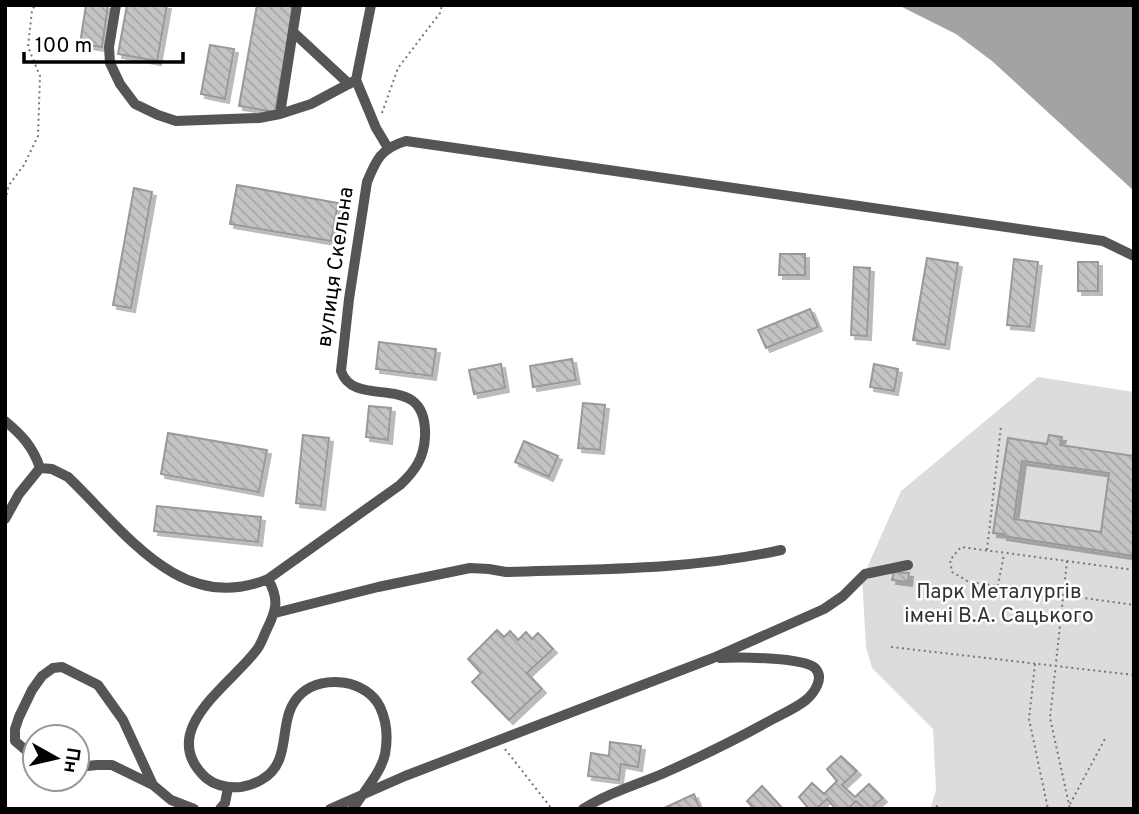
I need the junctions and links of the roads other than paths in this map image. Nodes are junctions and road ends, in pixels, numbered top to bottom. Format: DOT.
graph roads {
  1 [pos="116,5"];
  2 [pos="297,5"];
  3 [pos="371,5"];
  4 [pos="293,32"];
  5 [pos="352,82"];
  6 [pos="280,114"];
  7 [pos="387,148"];
  8 [pos="1134,256"];
  9 [pos="5,421"];
  10 [pos="40,468"];
  11 [pos="5,519"];
  12 [pos="781,550"];
  13 [pos="908,565"];
  14 [pos="268,579"];
  15 [pos="275,613"];
  16 [pos="713,658"];
  17 [pos="21,746"];
  18 [pos="91,766"];
  19 [pos="153,785"];
  20 [pos="228,788"];
  21 [pos="361,794"];
  22 [pos="194,809"];
  23 [pos="220,809"];
  24 [pos="330,809"];
  25 [pos="353,809"];
  26 [pos="583,809"];
  1 -- 6 [label="street"];
  2 -- 4 [label="street"];
  3 -- 5 [label="street"];
  4 -- 5 [label="street"];
  4 -- 6 [label="street"];
  5 -- 6 [label="street"];
  5 -- 7 [label="street"];
  7 -- 8 [label="street"];
  7 -- 14 [label="street, вулиця Скельна"];
  9 -- 10 [label="street"];
  10 -- 11 [label="street"];
  10 -- 14 [label="street, вулиця Скельна"];
  12 -- 15 [label="street"];
  13 -- 16 [label="street"];
  14 -- 15 [label="street"];
  15 -- 20 [label="street"];
  16 -- 21 [label="street"];
  16 -- 26 [label="street"];
  17 -- 19 [label="street"];
  18 -- 19 [label="street"];
  19 -- 22 [label="street"];
  20 -- 21 [label="street"];
  20 -- 23 [label="street"];
  21 -- 24 [label="street"];
  21 -- 25 [label="street"];
}
